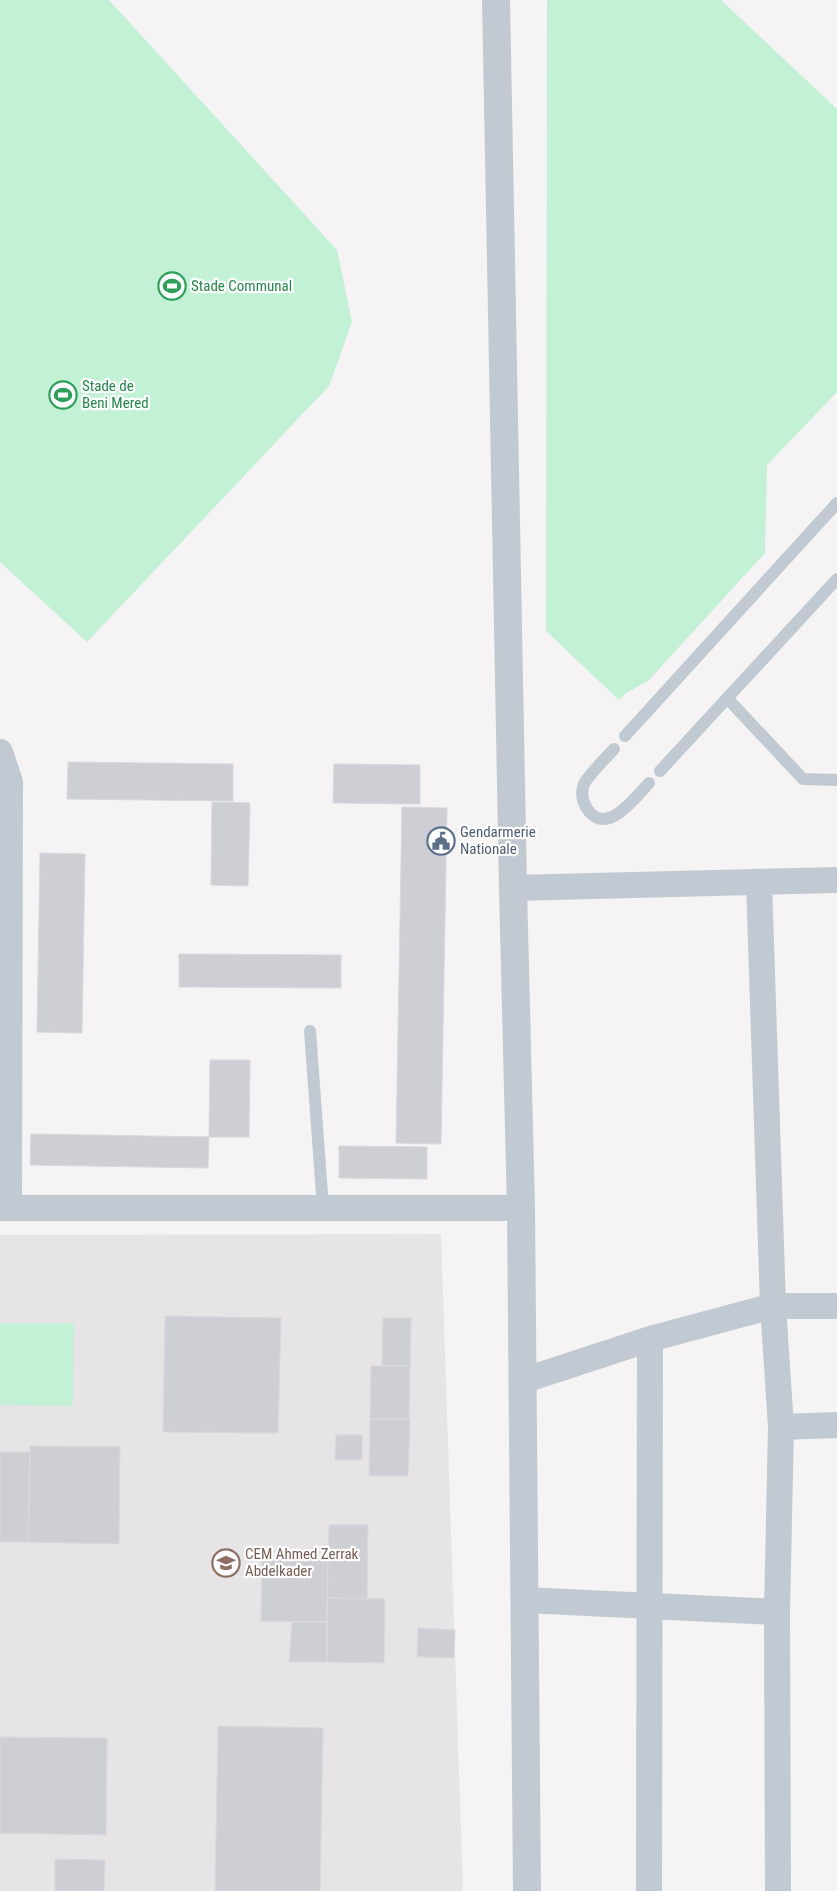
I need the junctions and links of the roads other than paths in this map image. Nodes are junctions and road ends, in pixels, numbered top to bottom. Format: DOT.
graph roads {
  1 [pos="496,0"];
  2 [pos="837,503"];
  3 [pos="837,578"];
  4 [pos="727,698"];
  5 [pos="625,736"];
  6 [pos="614,749"];
  7 [pos="0,752"];
  8 [pos="660,771"];
  9 [pos="837,780"];
  10 [pos="649,783"];
  11 [pos="837,880"];
  12 [pos="759,882"];
  13 [pos="513,888"];
  14 [pos="310,1032"];
  15 [pos="4,1208"];
  16 [pos="323,1208"];
  17 [pos="521,1208"];
  18 [pos="773,1306"];
  19 [pos="837,1306"];
  20 [pos="650,1339"];
  21 [pos="522,1381"];
  22 [pos="837,1425"];
  23 [pos="781,1427"];
  24 [pos="524,1600"];
  25 [pos="649,1606"];
  26 [pos="777,1612"];
  27 [pos="527,1891"];
  28 [pos="649,1891"];
  29 [pos="778,1891"];
  1 -- 13 [label="street"];
  2 -- 5 [label="lane"];
  3 -- 4 [label="lane"];
  4 -- 8 [label="lane"];
  4 -- 9 [label="lane"];
  6 -- 10 [label="lane"];
  7 -- 15 [label="street"];
  11 -- 12 [label="street"];
  12 -- 13 [label="street"];
  12 -- 18 [label="street"];
  13 -- 17 [label="street"];
  14 -- 16 [label="lane"];
  15 -- 16 [label="street"];
  16 -- 17 [label="street"];
  17 -- 21 [label="street"];
  18 -- 19 [label="street"];
  18 -- 20 [label="street"];
  18 -- 23 [label="street"];
  20 -- 21 [label="street"];
  20 -- 25 [label="street"];
  21 -- 24 [label="street"];
  22 -- 23 [label="street"];
  23 -- 26 [label="street"];
  24 -- 25 [label="street"];
  24 -- 27 [label="street"];
  25 -- 26 [label="street"];
  25 -- 28 [label="street"];
  26 -- 29 [label="street"];
}
